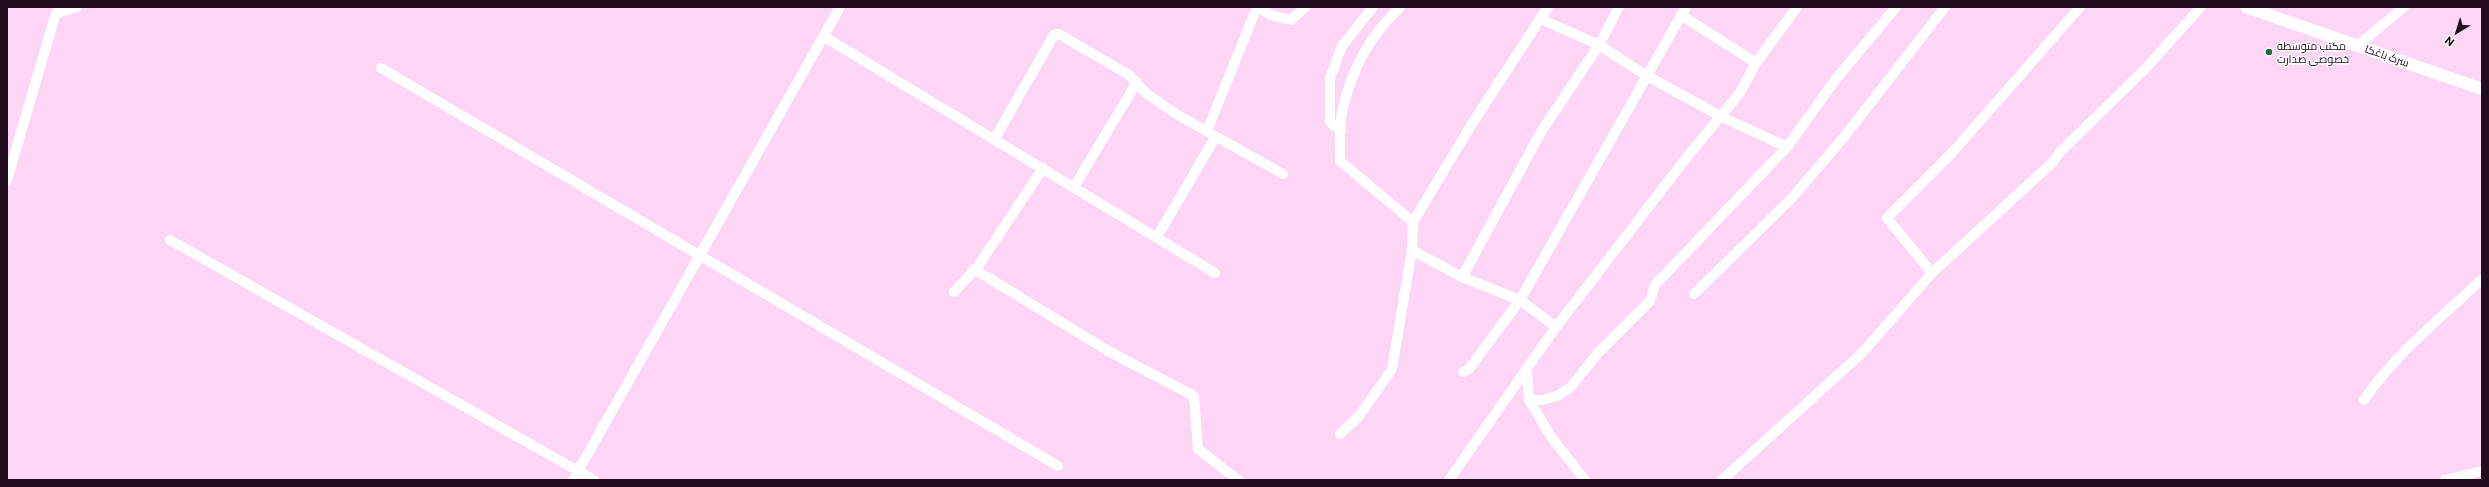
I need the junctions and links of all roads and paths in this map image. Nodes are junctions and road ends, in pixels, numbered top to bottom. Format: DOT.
graph roads {
  1 [pos="77,7"];
  2 [pos="840,7"];
  3 [pos="1257,7"];
  4 [pos="1305,7"];
  5 [pos="1373,7"];
  6 [pos="1400,7"];
  7 [pos="1548,7"];
  8 [pos="1619,7"];
  9 [pos="1797,7"];
  10 [pos="1896,7"];
  11 [pos="1945,7"];
  12 [pos="2080,7"];
  13 [pos="2201,7"];
  14 [pos="2246,7"];
  15 [pos="2404,7"];
  16 [pos="1684,11"];
  17 [pos="1541,19"];
  18 [pos="823,36"];
  19 [pos="1599,45"];
  20 [pos="2357,46"];
  21 [pos="1756,64"];
  22 [pos="381,68"];
  23 [pos="1647,76"];
  24 [pos="1137,82"];
  25 [pos="2482,89"];
  26 [pos="1722,117"];
  27 [pos="1341,131"];
  28 [pos="1211,134"];
  29 [pos="994,140"];
  30 [pos="1787,147"];
  31 [pos="1043,168"];
  32 [pos="1283,174"];
  33 [pos="7,180"];
  34 [pos="1074,187"];
  35 [pos="1413,222"];
  36 [pos="1157,237"];
  37 [pos="170,240"];
  38 [pos="1412,250"];
  39 [pos="700,254"];
  40 [pos="974,269"];
  41 [pos="1215,273"];
  42 [pos="1932,273"];
  43 [pos="1462,277"];
  44 [pos="2482,279"];
  45 [pos="954,292"];
  46 [pos="1694,294"];
  47 [pos="1520,300"];
  48 [pos="1556,327"];
  49 [pos="1527,371"];
  50 [pos="1463,372"];
  51 [pos="1529,400"];
  52 [pos="2364,400"];
  53 [pos="1340,434"];
  54 [pos="1058,466"];
  55 [pos="2482,471"];
  56 [pos="575,475"];
  57 [pos="594,480"];
  58 [pos="1238,480"];
  59 [pos="1449,480"];
  60 [pos="1585,480"];
  61 [pos="1722,480"];
  62 [pos="2445,480"];
  1 -- 33 [label="street"];
  2 -- 18 [label="street"];
  3 -- 4 [label="street"];
  3 -- 28 [label="street"];
  5 -- 27 [label="street"];
  6 -- 27 [label="street"];
  7 -- 17 [label="street"];
  8 -- 19 [label="street"];
  9 -- 21 [label="street"];
  10 -- 30 [label="street"];
  11 -- 46 [label="street"];
  12 -- 42 [label="street"];
  13 -- 42 [label="street"];
  14 -- 20 [label="street, سرک باغکا"];
  15 -- 20 [label="street"];
  16 -- 21 [label="street"];
  16 -- 23 [label="street"];
  17 -- 19 [label="street"];
  17 -- 35 [label="street"];
  18 -- 29 [label="street"];
  18 -- 39 [label="street"];
  19 -- 23 [label="street"];
  19 -- 43 [label="street"];
  20 -- 25 [label="street, سرک باغکا"];
  21 -- 26 [label="street"];
  22 -- 39 [label="street"];
  23 -- 26 [label="street"];
  23 -- 47 [label="street"];
  24 -- 28 [label="street"];
  24 -- 29 [label="street"];
  24 -- 34 [label="street"];
  26 -- 30 [label="street"];
  26 -- 48 [label="street"];
  27 -- 35 [label="street"];
  28 -- 32 [label="street"];
  28 -- 36 [label="street"];
  29 -- 31 [label="street"];
  30 -- 51 [label="street"];
  31 -- 34 [label="street"];
  31 -- 40 [label="street"];
  34 -- 36 [label="street"];
  35 -- 38 [label="street"];
  36 -- 41 [label="street"];
  37 -- 56 [label="street"];
  38 -- 43 [label="street"];
  38 -- 53 [label="street"];
  39 -- 54 [label="street"];
  39 -- 56 [label="street"];
  40 -- 45 [label="street"];
  40 -- 58 [label="street"];
  42 -- 61 [label="street"];
  43 -- 47 [label="street"];
  44 -- 52 [label="street"];
  47 -- 48 [label="street"];
  47 -- 50 [label="street"];
  48 -- 49 [label="street"];
  49 -- 51 [label="street"];
  49 -- 59 [label="street"];
  51 -- 60 [label="street"];
  55 -- 62 [label="street"];
  56 -- 57 [label="street"];
}
